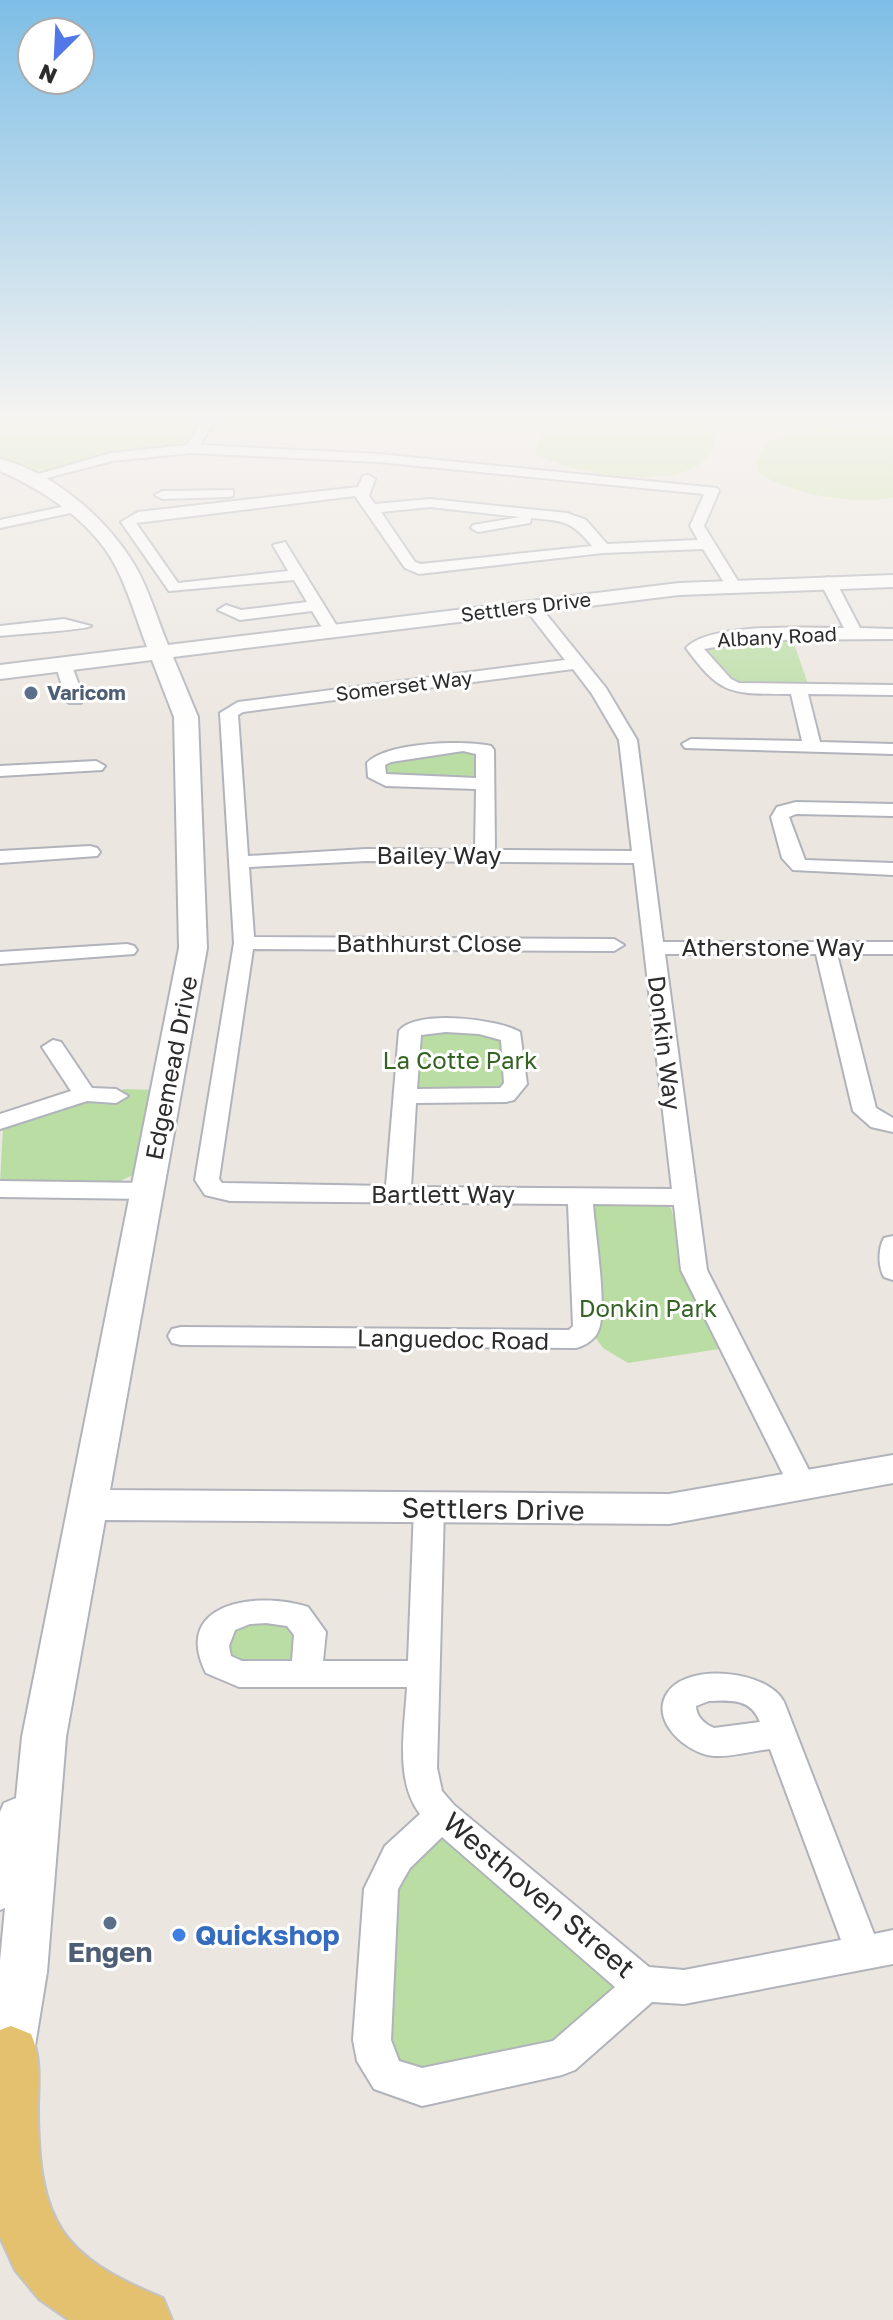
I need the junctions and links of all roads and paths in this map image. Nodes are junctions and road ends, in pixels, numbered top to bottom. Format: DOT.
graph roads {
  1 [pos="100,530"];
  2 [pos="134,530"];
  3 [pos="386,530"];
  4 [pos="586,530"];
  5 [pos="701,530"];
  6 [pos="707,544"];
  7 [pos="280,545"];
  8 [pos="603,549"];
  9 [pos="298,575"];
  10 [pos="893,581"];
  11 [pos="828,582"];
  12 [pos="733,586"];
  13 [pos="317,606"];
  14 [pos="532,607"];
  15 [pos="226,610"];
  16 [pos="83,626"];
  17 [pos="1,631"];
  18 [pos="332,631"];
  19 [pos="855,634"];
  20 [pos="893,634"];
  21 [pos="160,653"];
  22 [pos="577,663"];
  23 [pos="64,666"];
  24 [pos="0,672"];
  25 [pos="798,689"];
  26 [pos="893,690"];
  27 [pos="75,699"];
  28 [pos="231,711"];
  29 [pos="691,744"];
  30 [pos="812,744"];
  31 [pos="893,749"];
  32 [pos="96,766"];
  33 [pos="0,771"];
  34 [pos="484,784"];
  35 [pos="893,810"];
  36 [pos="90,852"];
  37 [pos="485,856"];
  38 [pos="0,857"];
  39 [pos="642,857"];
  40 [pos="237,862"];
  41 [pos="893,869"];
  42 [pos="244,943"];
  43 [pos="614,945"];
  44 [pos="652,948"];
  45 [pos="825,948"];
  46 [pos="893,948"];
  47 [pos="127,950"];
  48 [pos="0,958"];
  49 [pos="53,1047"];
  50 [pos="85,1094"];
  51 [pos="116,1096"];
  52 [pos="405,1096"];
  53 [pos="0,1122"];
  54 [pos="893,1125"];
  55 [pos="207,1180"];
  56 [pos="0,1189"];
  57 [pos="148,1191"];
  58 [pos="398,1194"];
  59 [pos="580,1196"];
  60 [pos="684,1197"];
  61 [pos="893,1244"];
  62 [pos="893,1271"];
  63 [pos="181,1336"];
  64 [pos="893,1469"];
  65 [pos="803,1486"];
  66 [pos="90,1505"];
  67 [pos="429,1509"];
  68 [pos="306,1674"];
  69 [pos="423,1674"];
  70 [pos="780,1734"];
  71 [pos="44,1737"];
  72 [pos="442,1816"];
  73 [pos="0,1889"];
  74 [pos="879,1950"];
  75 [pos="645,1984"];
  76 [pos="5,2080"];
  77 [pos="141,2320"];
  1 -- 21 [label="street, Edgemead Drive"];
  2 -- 9 [label="street"];
  3 -- 8 [label="street"];
  4 -- 8 [label="street"];
  5 -- 6 [label="street"];
  6 -- 8 [label="street"];
  6 -- 12 [label="street"];
  7 -- 9 [label="street"];
  9 -- 13 [label="street"];
  10 -- 11 [label="street, Settlers Drive"];
  11 -- 12 [label="street, Settlers Drive"];
  11 -- 19 [label="street, Albany Road"];
  12 -- 14 [label="street, Settlers Drive"];
  13 -- 15 [label="street"];
  13 -- 18 [label="street"];
  14 -- 18 [label="street, Settlers Drive"];
  14 -- 22 [label="street, Donkin Way"];
  16 -- 17 [label="street"];
  18 -- 21 [label="street, Settlers Drive"];
  19 -- 20 [label="street, Albany Road"];
  19 -- 25 [label="street, Albany Road"];
  21 -- 23 [label="street, Settlers Drive"];
  21 -- 57 [label="street, Edgemead Drive"];
  22 -- 28 [label="street, Somerset Way"];
  22 -- 39 [label="street, Donkin Way"];
  23 -- 24 [label="street, Settlers Drive"];
  23 -- 27 [label="street"];
  25 -- 26 [label="street"];
  25 -- 30 [label="street"];
  28 -- 40 [label="street, Edgemead Drive"];
  29 -- 30 [label="street"];
  30 -- 31 [label="street"];
  32 -- 33 [label="street"];
  34 -- 34 [label="street"];
  34 -- 37 [label="street"];
  35 -- 41 [label="street"];
  36 -- 38 [label="street"];
  37 -- 39 [label="street, Bailey Way"];
  37 -- 40 [label="street, Bailey Way"];
  39 -- 44 [label="street, Donkin Way"];
  40 -- 42 [label="street, Edgemead Drive"];
  42 -- 43 [label="street, Bathhurst Close"];
  42 -- 55 [label="street, Edgemead Drive"];
  44 -- 45 [label="street, Atherstone Way"];
  44 -- 60 [label="street, Donkin Way"];
  45 -- 46 [label="street, Atherstone Way"];
  45 -- 54 [label="street"];
  47 -- 48 [label="street"];
  49 -- 50 [label="street"];
  50 -- 51 [label="street"];
  50 -- 53 [label="street"];
  52 -- 52 [label="street"];
  52 -- 58 [label="street"];
  55 -- 58 [label="street, Bartlett Way"];
  56 -- 57 [label="street"];
  57 -- 66 [label="street, Edgemead Drive"];
  58 -- 59 [label="street, Bartlett Way"];
  59 -- 60 [label="street, Bartlett Way"];
  59 -- 63 [label="street, Languedoc Road"];
  60 -- 65 [label="street, Donkin Way"];
  61 -- 62 [label="street"];
  64 -- 65 [label="street, Settlers Drive"];
  65 -- 67 [label="street, Settlers Drive"];
  66 -- 67 [label="street, Settlers Drive"];
  66 -- 71 [label="street, Edgemead Drive"];
  67 -- 69 [label="street, Westhoven Street"];
  68 -- 69 [label="street"];
  69 -- 72 [label="street, Westhoven Street"];
  70 -- 74 [label="street"];
  71 -- 73 [label="street, Edgemead Drive"];
  71 -- 76 [label="street, Edgemead Drive"];
  72 -- 75 [label="street, Westhoven Street"];
  72 -- 75 [label="street"];
  74 -- 75 [label="street, Westhoven Street"];
  76 -- 77 [label="main road"];
}
